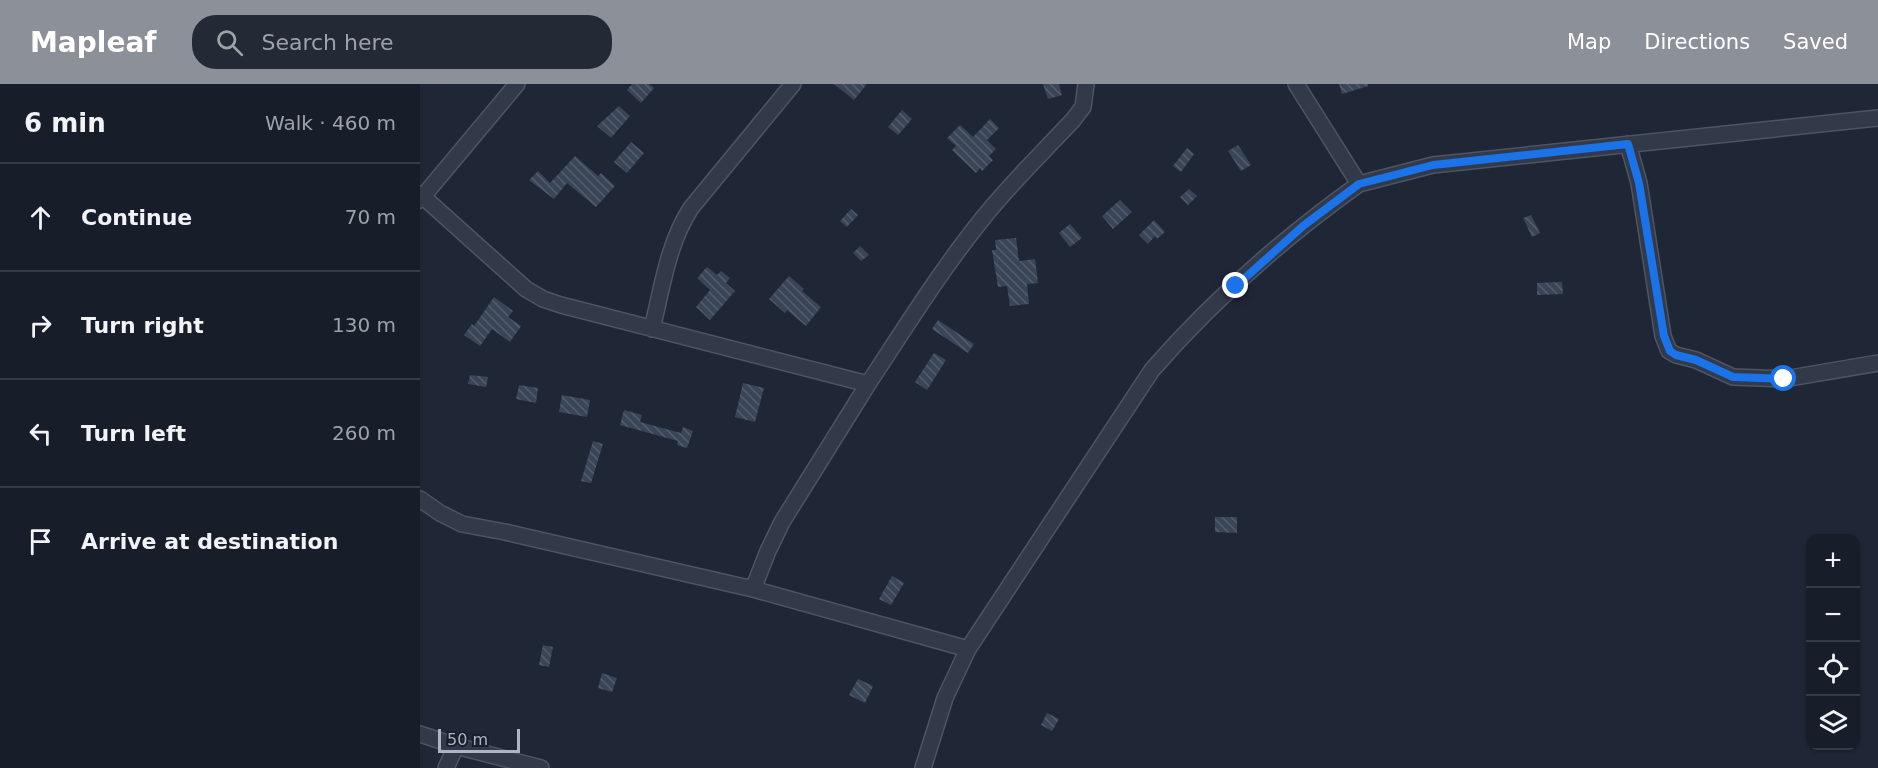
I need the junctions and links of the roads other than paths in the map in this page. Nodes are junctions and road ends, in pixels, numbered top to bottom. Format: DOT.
graph roads {
  1 [pos="518,84"];
  2 [pos="793,84"];
  3 [pos="1086,84"];
  4 [pos="1296,84"];
  5 [pos="1878,118"];
  6 [pos="1628,144"];
  7 [pos="1359,184"];
  8 [pos="421,197"];
  9 [pos="652,328"];
  10 [pos="1878,363"];
  11 [pos="868,384"];
  12 [pos="420,499"];
  13 [pos="753,589"];
  14 [pos="968,649"];
  15 [pos="420,734"];
  16 [pos="456,746"];
  17 [pos="446,768"];
  18 [pos="541,768"];
  19 [pos="923,768"];
  1 -- 8 [label="street"];
  2 -- 9 [label="street"];
  3 -- 11 [label="street"];
  4 -- 7 [label="street"];
  5 -- 6 [label="street"];
  6 -- 7 [label="street"];
  6 -- 10 [label="street"];
  7 -- 14 [label="street"];
  8 -- 9 [label="street"];
  9 -- 11 [label="street"];
  11 -- 13 [label="street"];
  12 -- 13 [label="street"];
  13 -- 14 [label="street"];
  14 -- 19 [label="street"];
  15 -- 16 [label="street"];
  16 -- 17 [label="street"];
  16 -- 18 [label="street"];
}
